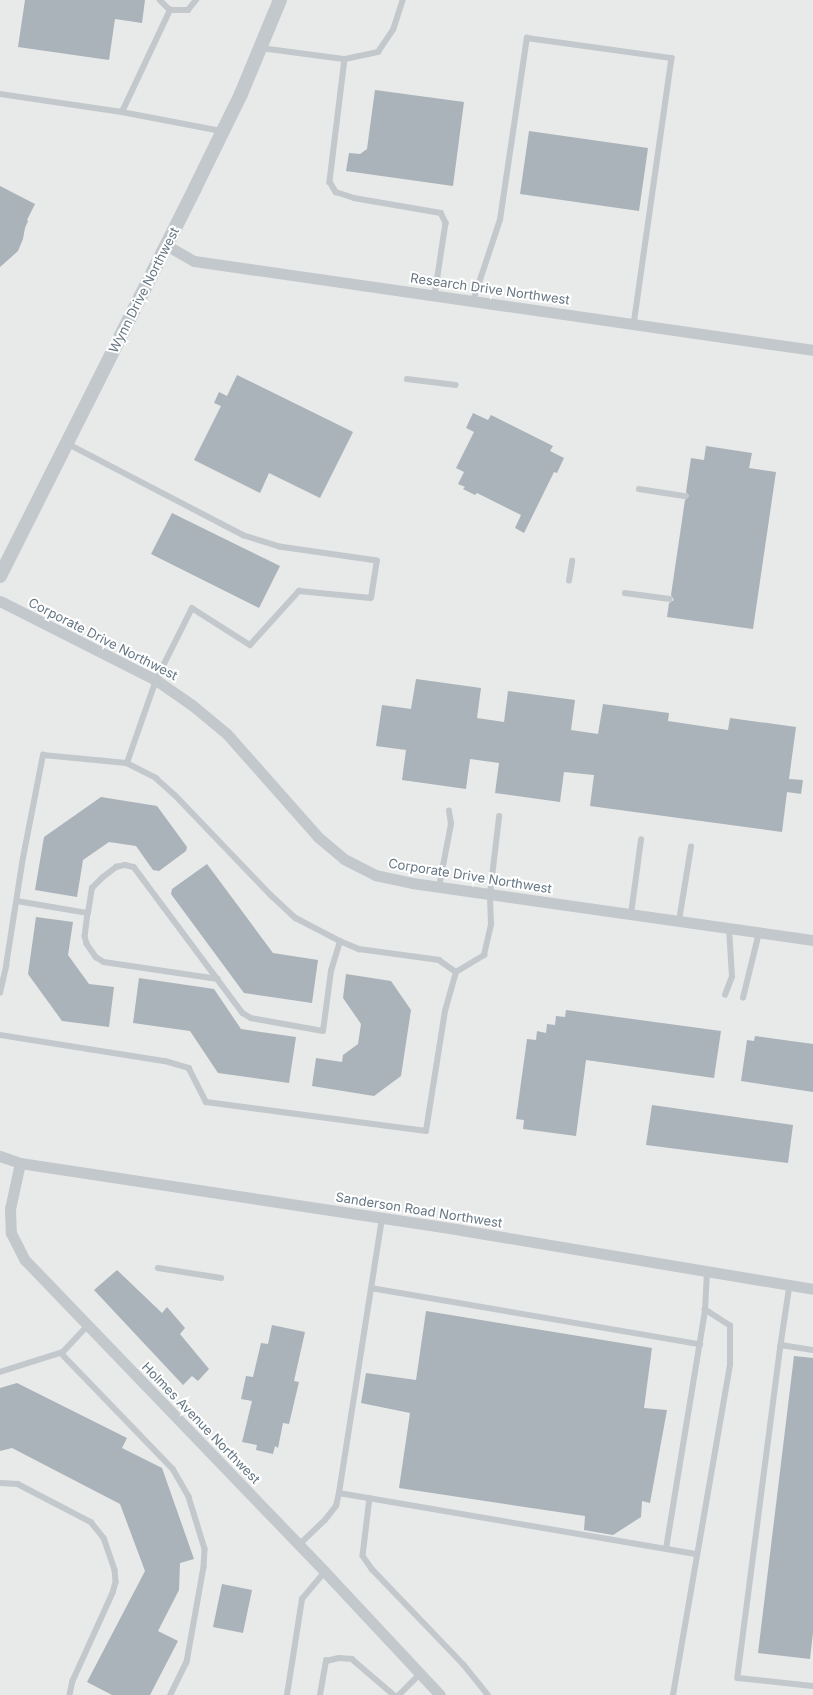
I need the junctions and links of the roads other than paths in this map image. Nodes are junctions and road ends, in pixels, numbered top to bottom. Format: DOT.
graph roads {
  1 [pos="160,0"];
  2 [pos="196,0"];
  3 [pos="280,0"];
  4 [pos="402,0"];
  5 [pos="170,10"];
  6 [pos="261,48"];
  7 [pos="345,59"];
  8 [pos="0,94"];
  9 [pos="122,112"];
  10 [pos="223,131"];
  11 [pos="166,245"];
  12 [pos="435,296"];
  13 [pos="473,300"];
  14 [pos="634,324"];
  15 [pos="813,350"];
  16 [pos="407,379"];
  17 [pos="456,385"];
  18 [pos="67,444"];
  19 [pos="640,489"];
  20 [pos="685,496"];
  21 [pos="572,560"];
  22 [pos="0,576"];
  23 [pos="569,581"];
  24 [pos="625,593"];
  25 [pos="670,599"];
  26 [pos="0,601"];
  27 [pos="156,680"];
  28 [pos="127,763"];
  29 [pos="449,811"];
  30 [pos="499,817"];
  31 [pos="641,840"];
  32 [pos="691,847"];
  33 [pos="439,887"];
  34 [pos="490,894"];
  35 [pos="17,901"];
  36 [pos="88,913"];
  37 [pos="631,914"];
  38 [pos="679,921"];
  39 [pos="728,928"];
  40 [pos="759,933"];
  41 [pos="813,940"];
  42 [pos="340,941"];
  43 [pos="456,972"];
  44 [pos="218,979"];
  45 [pos="0,993"];
  46 [pos="725,995"];
  47 [pos="743,998"];
  48 [pos="0,1035"];
  49 [pos="0,1156"];
  50 [pos="20,1163"];
  51 [pos="382,1218"];
  52 [pos="158,1268"];
  53 [pos="707,1271"];
  54 [pos="221,1278"];
  55 [pos="790,1285"];
  56 [pos="371,1288"];
  57 [pos="813,1289"];
  58 [pos="705,1310"];
  59 [pos="88,1325"];
  60 [pos="700,1344"];
  61 [pos="781,1345"];
  62 [pos="813,1350"];
  63 [pos="61,1353"];
  64 [pos="0,1372"];
  65 [pos="0,1483"];
  66 [pos="339,1493"];
  67 [pos="370,1498"];
  68 [pos="299,1545"];
  69 [pos="666,1549"];
  70 [pos="697,1554"];
  71 [pos="325,1572"];
  72 [pos="420,1674"];
  73 [pos="813,1686"];
  74 [pos="70,1695"];
  75 [pos="171,1695"];
  76 [pos="287,1695"];
  77 [pos="320,1695"];
  78 [pos="394,1695"];
  79 [pos="399,1695"];
  80 [pos="440,1695"];
  81 [pos="488,1695"];
  82 [pos="673,1695"];
  1 -- 5 [label="lane"];
  2 -- 5 [label="lane"];
  3 -- 6 [label="street, Wynn Drive Northwest"];
  4 -- 7 [label="lane"];
  5 -- 9 [label="lane"];
  6 -- 7 [label="lane"];
  6 -- 10 [label="street, Wynn Drive Northwest"];
  7 -- 12 [label="lane"];
  8 -- 9 [label="lane"];
  9 -- 10 [label="lane"];
  10 -- 11 [label="street, Wynn Drive Northwest"];
  11 -- 12 [label="street, Research Drive Northwest"];
  11 -- 18 [label="street, Wynn Drive Northwest"];
  12 -- 13 [label="street, Research Drive Northwest"];
  13 -- 14 [label="street, Research Drive Northwest"];
  13 -- 14 [label="lane"];
  14 -- 15 [label="street, Research Drive Northwest"];
  16 -- 17 [label="lane"];
  18 -- 22 [label="street, Wynn Drive Northwest"];
  18 -- 27 [label="lane"];
  19 -- 20 [label="lane"];
  21 -- 23 [label="lane"];
  24 -- 25 [label="lane"];
  26 -- 27 [label="street, Corporate Drive Northwest"];
  27 -- 28 [label="lane"];
  27 -- 33 [label="street, Corporate Drive Northwest"];
  28 -- 35 [label="lane"];
  28 -- 42 [label="lane"];
  29 -- 33 [label="lane"];
  30 -- 34 [label="lane"];
  31 -- 37 [label="lane"];
  32 -- 38 [label="lane"];
  33 -- 34 [label="street, Corporate Drive Northwest"];
  34 -- 37 [label="street, Corporate Drive Northwest"];
  34 -- 43 [label="lane"];
  35 -- 36 [label="lane"];
  35 -- 45 [label="lane"];
  36 -- 44 [label="lane"];
  36 -- 44 [label="lane"];
  37 -- 38 [label="street, Corporate Drive Northwest"];
  38 -- 39 [label="street, Corporate Drive Northwest"];
  39 -- 40 [label="street, Corporate Drive Northwest"];
  39 -- 46 [label="lane"];
  40 -- 41 [label="street, Corporate Drive Northwest"];
  40 -- 47 [label="lane"];
  42 -- 43 [label="lane"];
  42 -- 44 [label="lane"];
  43 -- 48 [label="lane"];
  49 -- 50 [label="street"];
  50 -- 51 [label="street, Sanderson Road Northwest"];
  50 -- 59 [label="street, Holmes Avenue Northwest"];
  51 -- 53 [label="street, Sanderson Road Northwest"];
  51 -- 56 [label="lane"];
  52 -- 54 [label="lane"];
  53 -- 55 [label="street, Sanderson Road Northwest"];
  53 -- 58 [label="lane"];
  55 -- 57 [label="street, Sanderson Road Northwest"];
  55 -- 61 [label="lane"];
  56 -- 60 [label="lane"];
  56 -- 66 [label="lane"];
  58 -- 60 [label="lane"];
  58 -- 70 [label="lane"];
  59 -- 63 [label="lane"];
  59 -- 68 [label="street, Holmes Avenue Northwest"];
  60 -- 69 [label="lane"];
  61 -- 62 [label="lane"];
  61 -- 73 [label="lane"];
  63 -- 64 [label="lane"];
  63 -- 75 [label="lane"];
  65 -- 74 [label="lane"];
  66 -- 67 [label="lane"];
  66 -- 68 [label="lane"];
  67 -- 69 [label="lane"];
  67 -- 81 [label="lane"];
  68 -- 71 [label="street, Holmes Avenue Northwest"];
  69 -- 70 [label="lane"];
  70 -- 82 [label="lane"];
  71 -- 72 [label="street, Holmes Avenue Northwest"];
  71 -- 76 [label="lane"];
  72 -- 79 [label="lane"];
  72 -- 80 [label="street, Holmes Avenue Northwest"];
  77 -- 78 [label="lane"];
}
